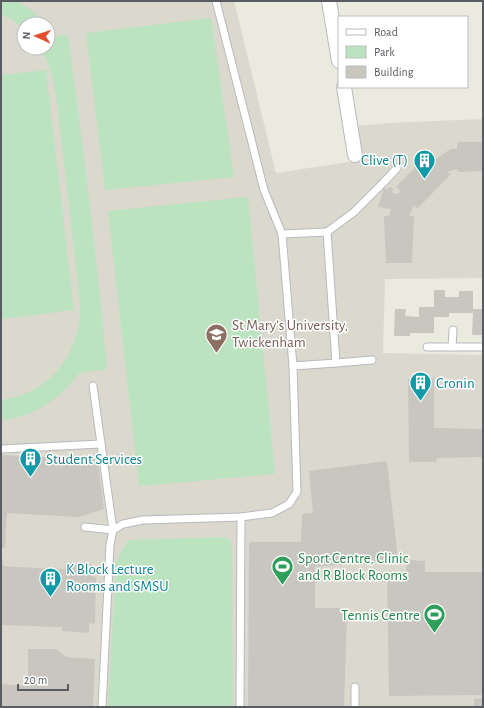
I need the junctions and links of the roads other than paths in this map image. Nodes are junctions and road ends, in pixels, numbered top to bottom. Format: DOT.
graph roads {
  1 [pos="216,1"];
  2 [pos="328,1"];
  3 [pos="338,56"];
  4 [pos="344,88"];
  5 [pos="356,155"];
  6 [pos="397,168"];
  7 [pos="327,232"];
  8 [pos="282,234"];
  9 [pos="453,330"];
  10 [pos="427,347"];
  11 [pos="452,347"];
  12 [pos="483,347"];
  13 [pos="372,360"];
  14 [pos="336,363"];
  15 [pos="293,366"];
  16 [pos="93,386"];
  17 [pos="101,444"];
  18 [pos="1,449"];
  19 [pos="241,517"];
  20 [pos="85,527"];
  21 [pos="113,530"];
  22 [pos="355,687"];
  23 [pos="102,707"];
  24 [pos="240,707"];
  25 [pos="355,707"];
  1 -- 8 [label="lane"];
  2 -- 3 [label="street"];
  4 -- 5 [label="street"];
  6 -- 7 [label="lane"];
  7 -- 8 [label="lane"];
  7 -- 14 [label="lane"];
  8 -- 15 [label="lane"];
  9 -- 11 [label="lane"];
  10 -- 11 [label="lane"];
  11 -- 12 [label="lane"];
  13 -- 14 [label="lane"];
  14 -- 15 [label="lane"];
  15 -- 19 [label="lane"];
  16 -- 17 [label="lane"];
  17 -- 18 [label="lane"];
  17 -- 21 [label="lane"];
  19 -- 21 [label="lane"];
  19 -- 24 [label="lane"];
  20 -- 21 [label="lane"];
  21 -- 23 [label="lane"];
  22 -- 25 [label="lane"];
}
